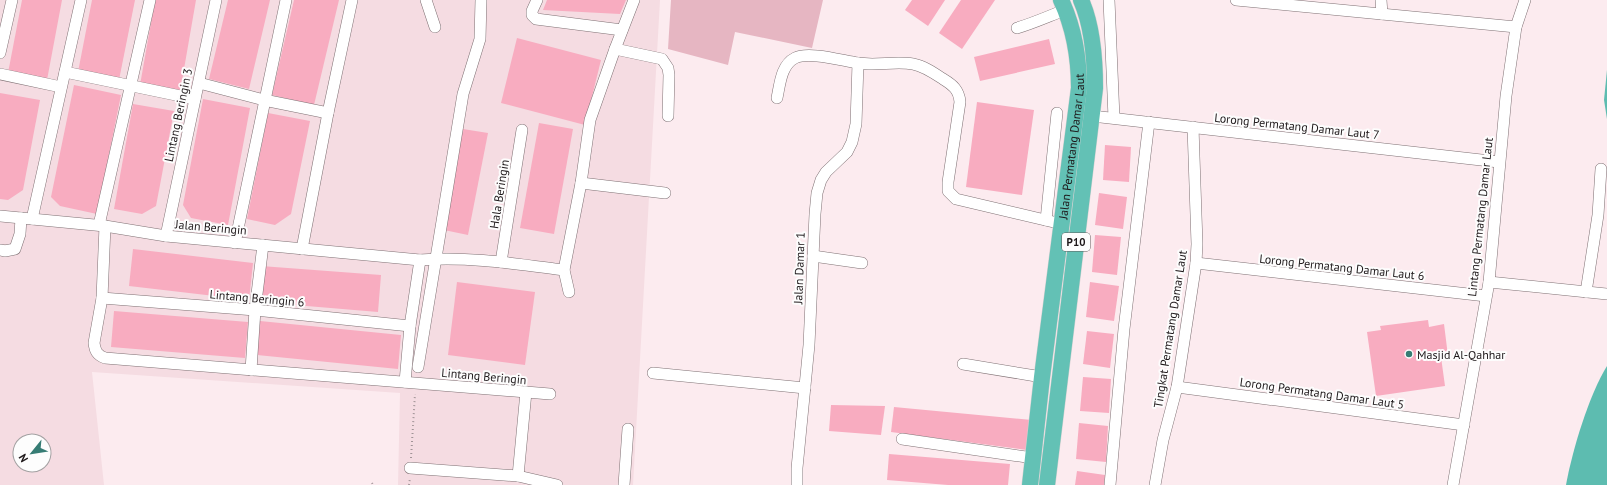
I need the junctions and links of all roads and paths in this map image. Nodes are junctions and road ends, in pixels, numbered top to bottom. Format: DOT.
graph roads {
  1 [pos="12,0"];
  2 [pos="81,0"];
  3 [pos="150,0"];
  4 [pos="216,0"];
  5 [pos="286,0"];
  6 [pos="352,0"];
  7 [pos="426,0"];
  8 [pos="481,0"];
  9 [pos="537,0"];
  10 [pos="634,0"];
  11 [pos="1109,0"];
  12 [pos="1236,0"];
  13 [pos="1381,0"];
  14 [pos="1525,0"];
  15 [pos="1083,3"];
  16 [pos="1063,5"];
  17 [pos="1382,14"];
  18 [pos="435,27"];
  19 [pos="1516,27"];
  20 [pos="1017,28"];
  21 [pos="622,30"];
  22 [pos="615,49"];
  23 [pos="0,53"];
  24 [pos="858,63"];
  25 [pos="65,72"];
  26 [pos="0,74"];
  27 [pos="199,83"];
  28 [pos="130,85"];
  29 [pos="61,87"];
  30 [pos="777,98"];
  31 [pos="195,99"];
  32 [pos="264,100"];
  33 [pos="328,113"];
  34 [pos="1057,113"];
  35 [pos="668,116"];
  36 [pos="1092,116"];
  37 [pos="1114,118"];
  38 [pos="1149,122"];
  39 [pos="1193,127"];
  40 [pos="522,130"];
  41 [pos="1499,162"];
  42 [pos="1601,169"];
  43 [pos="581,183"];
  44 [pos="664,193"];
  45 [pos="0,216"];
  46 [pos="27,219"];
  47 [pos="1046,220"];
  48 [pos="1062,224"];
  49 [pos="102,226"];
  50 [pos="166,236"];
  51 [pos="235,242"];
  52 [pos="264,245"];
  53 [pos="302,249"];
  54 [pos="0,250"];
  55 [pos="813,256"];
  56 [pos="436,259"];
  57 [pos="420,260"];
  58 [pos="502,262"];
  59 [pos="862,262"];
  60 [pos="1196,264"];
  61 [pos="564,270"];
  62 [pos="1489,282"];
  63 [pos="569,292"];
  64 [pos="1586,292"];
  65 [pos="1607,294"];
  66 [pos="1486,296"];
  67 [pos="102,298"];
  68 [pos="255,310"];
  69 [pos="410,326"];
  70 [pos="963,364"];
  71 [pos="418,366"];
  72 [pos="251,370"];
  73 [pos="653,374"];
  74 [pos="1042,377"];
  75 [pos="410,383"];
  76 [pos="1177,387"];
  77 [pos="805,388"];
  78 [pos="526,392"];
  79 [pos="550,394"];
  80 [pos="1464,425"];
  81 [pos="628,429"];
  82 [pos="902,440"];
  83 [pos="1033,458"];
  84 [pos="410,468"];
  85 [pos="518,476"];
  86 [pos="409,485"];
  87 [pos="557,485"];
  88 [pos="624,485"];
  89 [pos="797,485"];
  90 [pos="1030,485"];
  91 [pos="1047,485"];
  92 [pos="1110,485"];
  93 [pos="1155,485"];
  94 [pos="1453,485"];
  1 -- 23 [label="street"];
  2 -- 25 [label="street"];
  3 -- 28 [label="street, Lintang Beringin"];
  4 -- 27 [label="street, Lintang Beringin 3"];
  5 -- 32 [label="street"];
  6 -- 33 [label="street"];
  7 -- 18 [label="street"];
  8 -- 56 [label="street"];
  9 -- 21 [label="street"];
  10 -- 21 [label="street"];
  11 -- 37 [label="street"];
  12 -- 17 [label="street"];
  13 -- 17 [label="street"];
  14 -- 19 [label="street, Lintang Permatang Damar Laut"];
  15 -- 36 [label="highway, Jalan Permatang Damar Laut / P10"];
  16 -- 20 [label="street"];
  16 -- 48 [label="highway, Jalan Permatang Damar Laut / P10"];
  17 -- 19 [label="street"];
  19 -- 41 [label="street, Lintang Permatang Damar Laut"];
  21 -- 22 [label="street"];
  22 -- 35 [label="street"];
  22 -- 43 [label="street"];
  24 -- 30 [label="street"];
  24 -- 47 [label="street"];
  24 -- 55 [label="street, Jalan Damar 1"];
  25 -- 28 [label="street"];
  25 -- 29 [label="street"];
  26 -- 29 [label="street"];
  27 -- 31 [label="street, Lintang Beringin 3"];
  27 -- 32 [label="street"];
  28 -- 31 [label="street"];
  28 -- 49 [label="street, Lintang Beringin"];
  29 -- 46 [label="street"];
  31 -- 50 [label="street, Lintang Beringin 3"];
  32 -- 33 [label="street"];
  32 -- 51 [label="street"];
  33 -- 53 [label="street"];
  34 -- 47 [label="street"];
  36 -- 37 [label="street, Lorong Permatang Damar Laut 7"];
  36 -- 91 [label="highway, Jalan Permatang Damar Laut / P10"];
  37 -- 38 [label="street, Lorong Permatang Damar Laut 7"];
  38 -- 39 [label="street, Lorong Permatang Damar Laut 7"];
  38 -- 92 [label="street"];
  39 -- 41 [label="street, Lorong Permatang Damar Laut 7"];
  39 -- 60 [label="street, Tingkat Permatang Damar Laut"];
  40 -- 58 [label="street, Hala Beringin"];
  41 -- 62 [label="street, Lintang Permatang Damar Laut"];
  42 -- 64 [label="street"];
  43 -- 44 [label="street"];
  43 -- 61 [label="street"];
  45 -- 46 [label="street, Jalan Beringin"];
  46 -- 49 [label="street, Jalan Beringin"];
  46 -- 54 [label="street"];
  47 -- 48 [label="street"];
  48 -- 74 [label="highway, Jalan Permatang Damar Laut / P10"];
  49 -- 50 [label="street, Jalan Beringin"];
  49 -- 67 [label="street, Lintang Beringin"];
  50 -- 51 [label="street, Jalan Beringin"];
  51 -- 52 [label="street, Jalan Beringin"];
  52 -- 53 [label="street, Jalan Beringin"];
  52 -- 68 [label="street"];
  53 -- 57 [label="street, Jalan Beringin"];
  55 -- 59 [label="street"];
  55 -- 77 [label="street, Jalan Damar 1"];
  56 -- 57 [label="street, Jalan Beringin"];
  56 -- 58 [label="street, Jalan Beringin"];
  56 -- 71 [label="street"];
  57 -- 69 [label="street"];
  58 -- 61 [label="street, Jalan Beringin"];
  60 -- 66 [label="street, Lorong Permatang Damar Laut 6"];
  60 -- 76 [label="street, Tingkat Permatang Damar Laut"];
  61 -- 63 [label="street"];
  62 -- 64 [label="street"];
  62 -- 66 [label="street, Lintang Permatang Damar Laut"];
  64 -- 65 [label="street"];
  66 -- 80 [label="street, Lintang Permatang Damar Laut"];
  67 -- 68 [label="street, Lintang Beringin 6"];
  67 -- 72 [label="street, Lintang Beringin"];
  68 -- 69 [label="street, Lintang Beringin 6"];
  68 -- 72 [label="street"];
  69 -- 75 [label="street"];
  70 -- 74 [label="street"];
  72 -- 75 [label="street, Lintang Beringin"];
  73 -- 77 [label="street"];
  74 -- 83 [label="highway, Jalan Permatang Damar Laut / P10"];
  75 -- 78 [label="street, Lintang Beringin"];
  75 -- 84 [label="path"];
  76 -- 80 [label="street, Lorong Permatang Damar Laut 5"];
  76 -- 93 [label="street, Tingkat Permatang Damar Laut"];
  77 -- 89 [label="street, Jalan Damar 1"];
  78 -- 79 [label="street, Lintang Beringin"];
  78 -- 85 [label="street"];
  80 -- 94 [label="street, Lintang Permatang Damar Laut"];
  81 -- 88 [label="street"];
  82 -- 83 [label="street"];
  83 -- 90 [label="highway, Jalan Permatang Damar Laut / P10"];
  84 -- 85 [label="street"];
  84 -- 86 [label="path"];
  85 -- 87 [label="street"];
}
